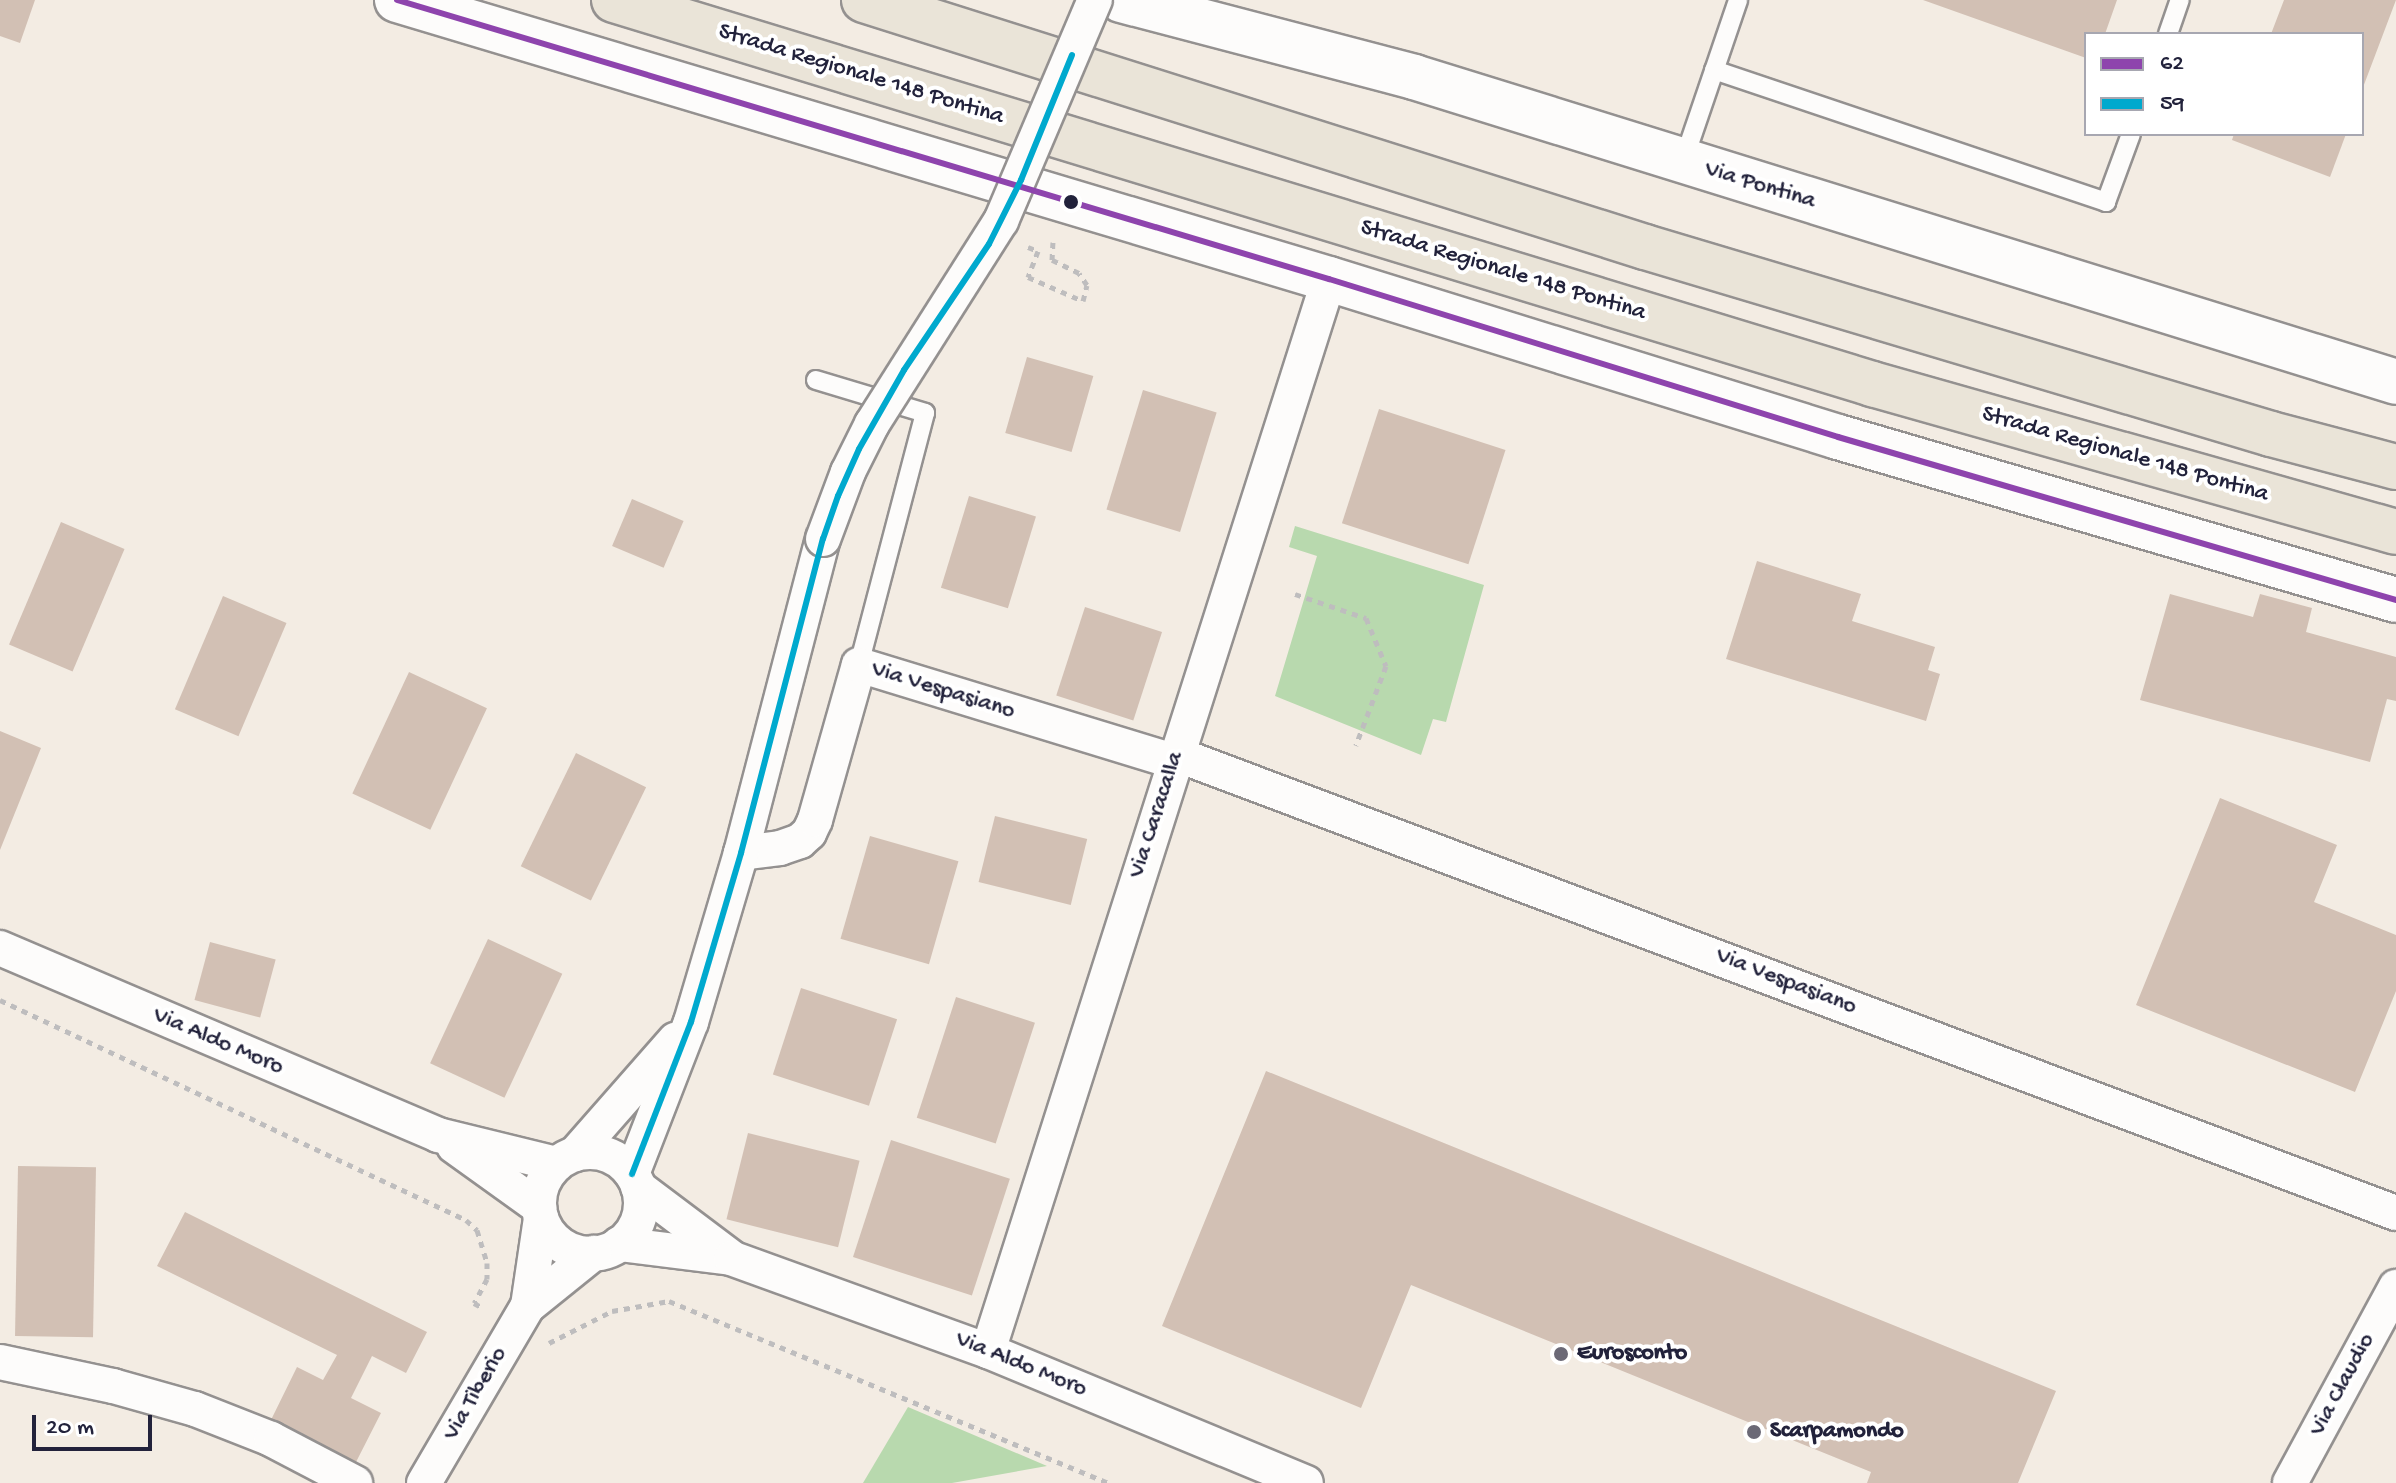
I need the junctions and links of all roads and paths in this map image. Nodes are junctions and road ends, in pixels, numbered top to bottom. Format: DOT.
graph roads {
  1 [pos="397,0"];
  2 [pos="614,0"];
  3 [pos="864,0"];
  4 [pos="1095,0"];
  5 [pos="1121,0"];
  6 [pos="1738,0"];
  7 [pos="2180,0"];
  8 [pos="2169,32"];
  9 [pos="1714,70"];
  10 [pos="2130,136"];
  11 [pos="1683,162"];
  12 [pos="994,233"];
  13 [pos="1053,242"];
  14 [pos="1329,279"];
  15 [pos="816,380"];
  16 [pos="2396,382"];
  17 [pos="2396,467"];
  18 [pos="2396,532"];
  19 [pos="1295,594"];
  20 [pos="2396,600"];
  21 [pos="859,665"];
  22 [pos="1356,745"];
  23 [pos="1175,758"];
  24 [pos="741,853"];
  25 [pos="0,948"];
  26 [pos="691,1022"];
  27 [pos="438,1135"];
  28 [pos="565,1159"];
  29 [pos="635,1180"];
  30 [pos="540,1212"];
  31 [pos="2396,1213"];
  32 [pos="606,1249"];
  33 [pos="731,1258"];
  34 [pos="2396,1287"];
  35 [pos="528,1306"];
  36 [pos="988,1351"];
  37 [pos="0,1362"];
  38 [pos="355,1483"];
  39 [pos="424,1483"];
  40 [pos="1306,1483"];
  41 [pos="2290,1483"];
  1 -- 14 [label="street"];
  2 -- 18 [label="highway, Strada Regionale 148 Pontina"];
  3 -- 17 [label="highway"];
  4 -- 12 [label="street, bridge"];
  5 -- 11 [label="street, Via Pontina"];
  6 -- 9 [label="lane"];
  7 -- 8 [label="lane"];
  9 -- 10 [label="lane"];
  9 -- 11 [label="lane"];
  11 -- 16 [label="street, Via Pontina"];
  12 -- 13 [label="path"];
  12 -- 24 [label="street, bridge"];
  14 -- 20 [label="street"];
  14 -- 23 [label="street, Via Caracalla"];
  15 -- 21 [label="lane"];
  19 -- 22 [label="path"];
  21 -- 23 [label="street, Via Vespasiano"];
  21 -- 24 [label="street, Via Vespasiano"];
  23 -- 31 [label="street, Via Vespasiano"];
  23 -- 36 [label="street, Via Caracalla"];
  24 -- 26 [label="street"];
  25 -- 27 [label="street, Via Aldo Moro"];
  26 -- 28 [label="street"];
  26 -- 29 [label="street"];
  27 -- 28 [label="street, Via Aldo Moro"];
  27 -- 30 [label="street, Via Aldo Moro"];
  28 -- 29 [label="street, Via Aldo Moro"];
  28 -- 30 [label="street"];
  29 -- 32 [label="street"];
  29 -- 33 [label="street, Via Aldo Moro"];
  30 -- 32 [label="street, Via Aldo Moro"];
  30 -- 35 [label="street, Via Tiberio"];
  32 -- 33 [label="street, Via Aldo Moro"];
  32 -- 35 [label="street, Via Tiberio"];
  33 -- 36 [label="street, Via Aldo Moro"];
  34 -- 41 [label="street, Via Claudio"];
  35 -- 39 [label="street, Via Tiberio"];
  36 -- 40 [label="street, Via Aldo Moro"];
  37 -- 38 [label="street"];
}
